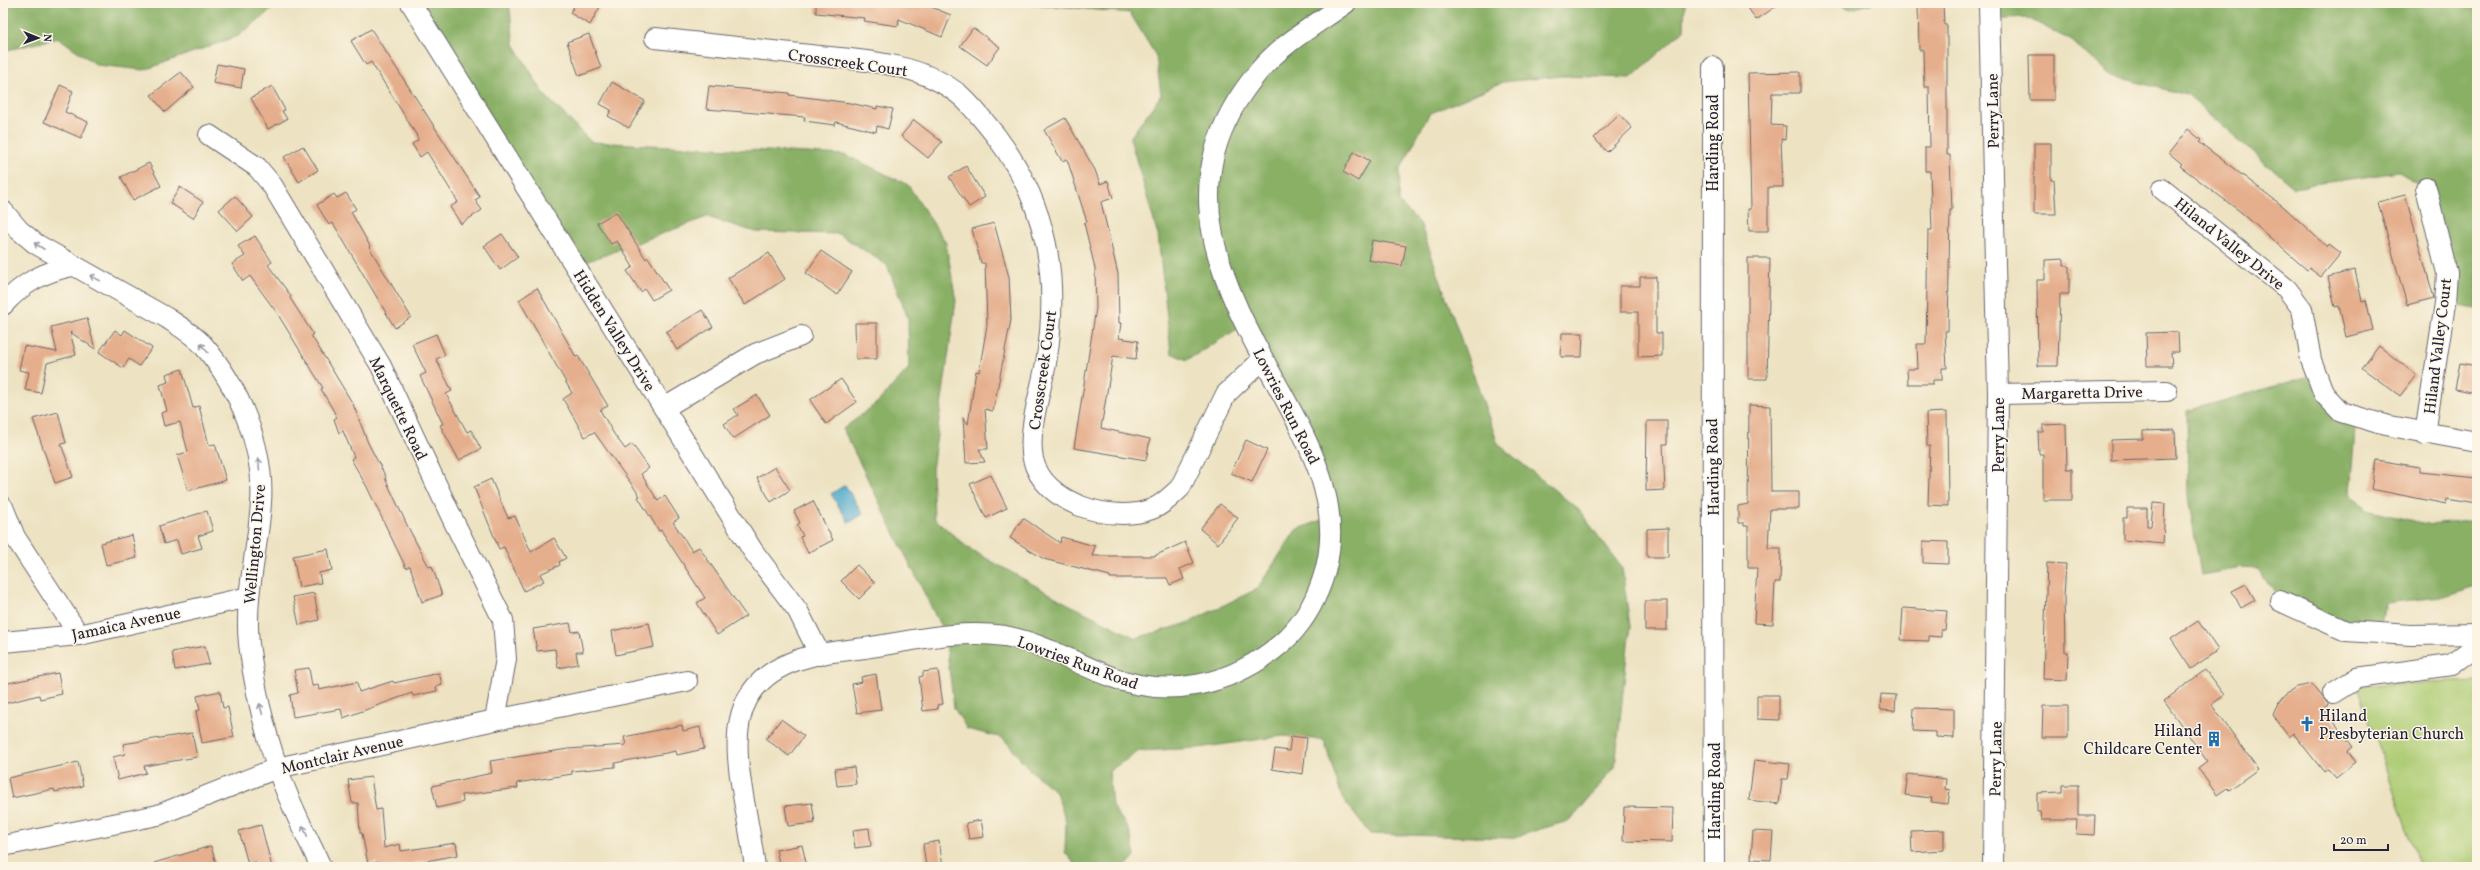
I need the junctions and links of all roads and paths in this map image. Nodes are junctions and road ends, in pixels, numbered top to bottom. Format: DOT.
graph roads {
  1 [pos="411,3"];
  2 [pos="1346,3"];
  3 [pos="1989,3"];
  4 [pos="655,38"];
  5 [pos="1713,67"];
  6 [pos="209,135"];
  7 [pos="2426,188"];
  8 [pos="2162,189"];
  9 [pos="3,210"];
  10 [pos="72,266"];
  11 [pos="3,305"];
  12 [pos="801,336"];
  13 [pos="1263,359"];
  14 [pos="2167,391"];
  15 [pos="1998,394"];
  16 [pos="664,408"];
  17 [pos="2425,434"];
  18 [pos="2477,442"];
  19 [pos="3,507"];
  20 [pos="249,597"];
  21 [pos="2280,601"];
  22 [pos="2477,634"];
  23 [pos="79,635"];
  24 [pos="3,642"];
  25 [pos="2477,645"];
  26 [pos="820,654"];
  27 [pos="687,681"];
  28 [pos="2334,692"];
  29 [pos="495,720"];
  30 [pos="277,768"];
  31 [pos="3,846"];
  32 [pos="321,867"];
  33 [pos="755,867"];
  34 [pos="1714,867"];
  35 [pos="1993,867"];
  1 -- 16 [label="street, Hidden Valley Drive"];
  2 -- 13 [label="street, Lowries Run Road"];
  3 -- 15 [label="street, Perry Lane"];
  4 -- 13 [label="street, Crosscreek Court"];
  5 -- 34 [label="street, Harding Road"];
  6 -- 29 [label="street, Marquette Road"];
  7 -- 17 [label="street, Hiland Valley Court"];
  8 -- 17 [label="street, Hiland Valley Drive"];
  10 -- 9 [label="street, Wellington Drive, one-way"];
  10 -- 11 [label="street"];
  20 -- 10 [label="street, Wellington Drive, one-way"];
  12 -- 16 [label="street"];
  13 -- 26 [label="street, Lowries Run Road"];
  14 -- 15 [label="street, Margaretta Drive"];
  15 -- 35 [label="street, Perry Lane"];
  16 -- 26 [label="street, Hidden Valley Drive"];
  17 -- 18 [label="street, Hiland Valley Drive"];
  19 -- 23 [label="street"];
  20 -- 23 [label="street, Jamaica Avenue"];
  30 -- 20 [label="street, Wellington Drive, one-way"];
  21 -- 22 [label="street"];
  23 -- 24 [label="street, Jamaica Avenue"];
  25 -- 28 [label="street"];
  26 -- 33 [label="street, Lowries Run Road"];
  27 -- 29 [label="street, Montclair Avenue"];
  29 -- 30 [label="street, Montclair Avenue"];
  30 -- 31 [label="street, Montclair Avenue"];
  32 -- 30 [label="street, Wellington Drive, one-way"];
}
